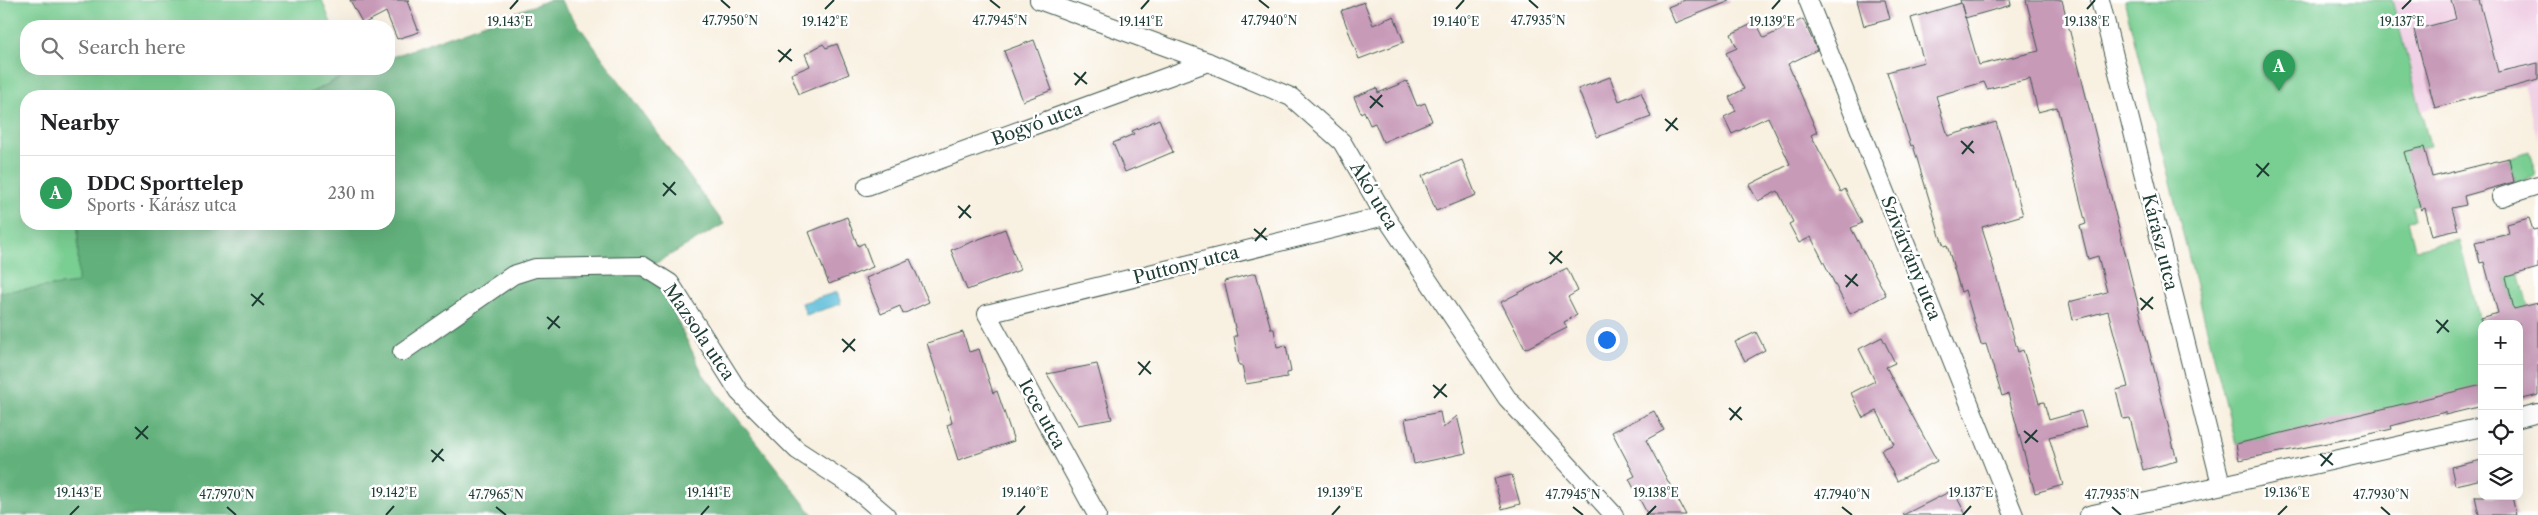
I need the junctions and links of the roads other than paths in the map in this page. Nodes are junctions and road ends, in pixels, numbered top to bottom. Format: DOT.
graph roads {
  1 [pos="1039,0"];
  2 [pos="1808,0"];
  3 [pos="2100,0"];
  4 [pos="1208,62"];
  5 [pos="2538,185"];
  6 [pos="867,186"];
  7 [pos="2501,197"];
  8 [pos="1384,216"];
  9 [pos="987,314"];
  10 [pos="402,352"];
  11 [pos="2538,413"];
  12 [pos="2523,417"];
  13 [pos="2478,428"];
  14 [pos="2221,484"];
  15 [pos="886,515"];
  16 [pos="1097,515"];
  17 [pos="1614,515"];
  18 [pos="2014,515"];
  19 [pos="2089,515"];
  1 -- 4 [label="street, Akó utca"];
  2 -- 18 [label="street, Szivárvány utca"];
  3 -- 14 [label="street, Kárász utca"];
  4 -- 6 [label="street, Bogyó utca"];
  4 -- 8 [label="street, Akó utca"];
  5 -- 7 [label="street"];
  8 -- 9 [label="street, Puttony utca"];
  8 -- 17 [label="street, Akó utca"];
  9 -- 16 [label="street, Icce utca"];
  10 -- 15 [label="street, Mazsola utca"];
  11 -- 12 [label="street"];
  13 -- 14 [label="street"];
  14 -- 19 [label="street"];
}
